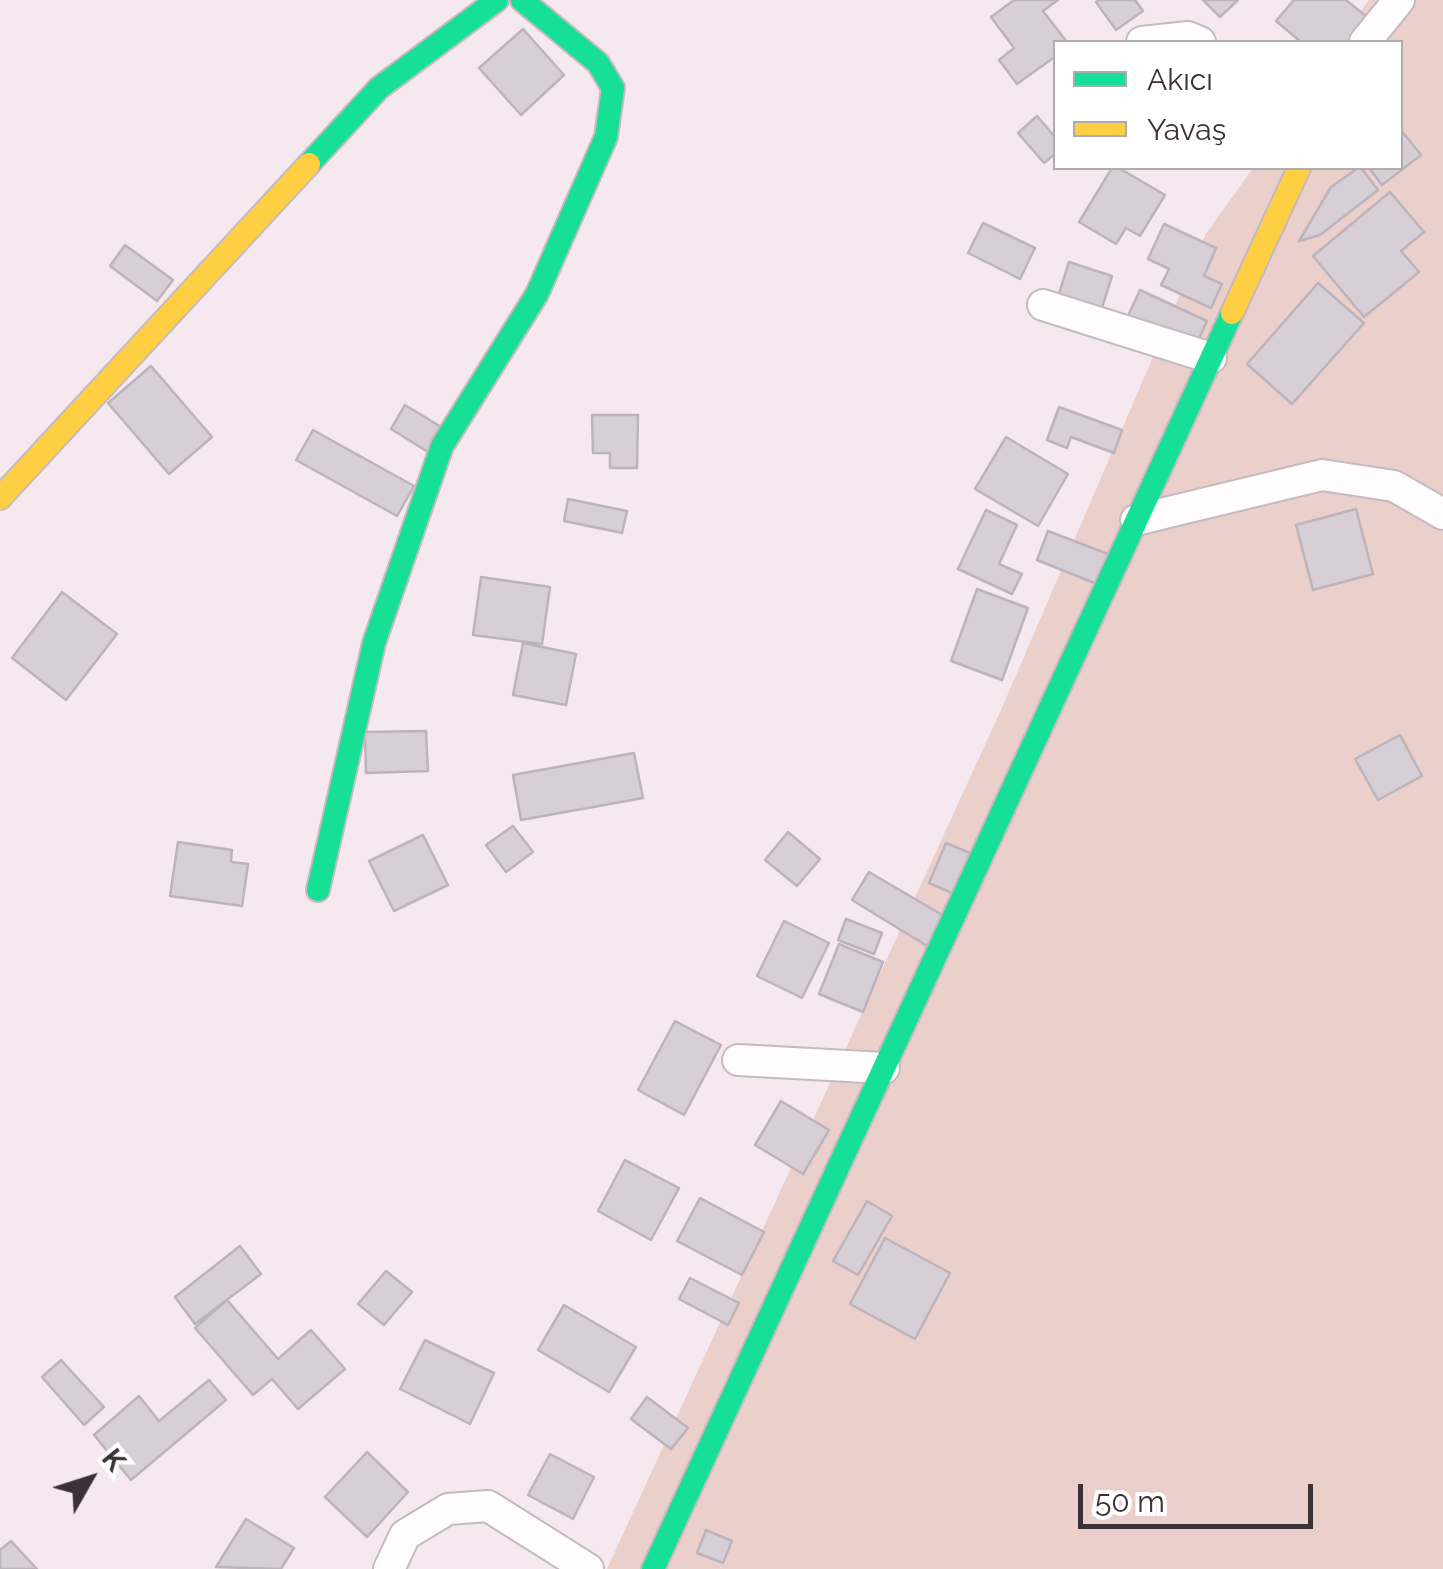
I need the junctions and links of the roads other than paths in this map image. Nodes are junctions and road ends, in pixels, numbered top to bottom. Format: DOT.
graph roads {
  1 [pos="498,0"];
  2 [pos="522,0"];
  3 [pos="1399,0"];
  4 [pos="1160,40"];
  5 [pos="1195,40"];
  6 [pos="1367,40"];
  7 [pos="1298,170"];
  8 [pos="1042,306"];
  9 [pos="1211,358"];
  10 [pos="0,498"];
  11 [pos="1443,514"];
  12 [pos="1136,520"];
  13 [pos="318,890"];
  14 [pos="738,1060"];
  15 [pos="884,1068"];
  16 [pos="389,1569"];
  17 [pos="588,1569"];
  18 [pos="653,1569"];
  1 -- 10 [label="street"];
  2 -- 13 [label="street"];
  3 -- 6 [label="street"];
  4 -- 5 [label="street"];
  7 -- 9 [label="street"];
  8 -- 9 [label="street"];
  9 -- 12 [label="street"];
  11 -- 12 [label="street"];
  12 -- 15 [label="street"];
  14 -- 15 [label="street"];
  15 -- 18 [label="street"];
  16 -- 17 [label="street"];
}
